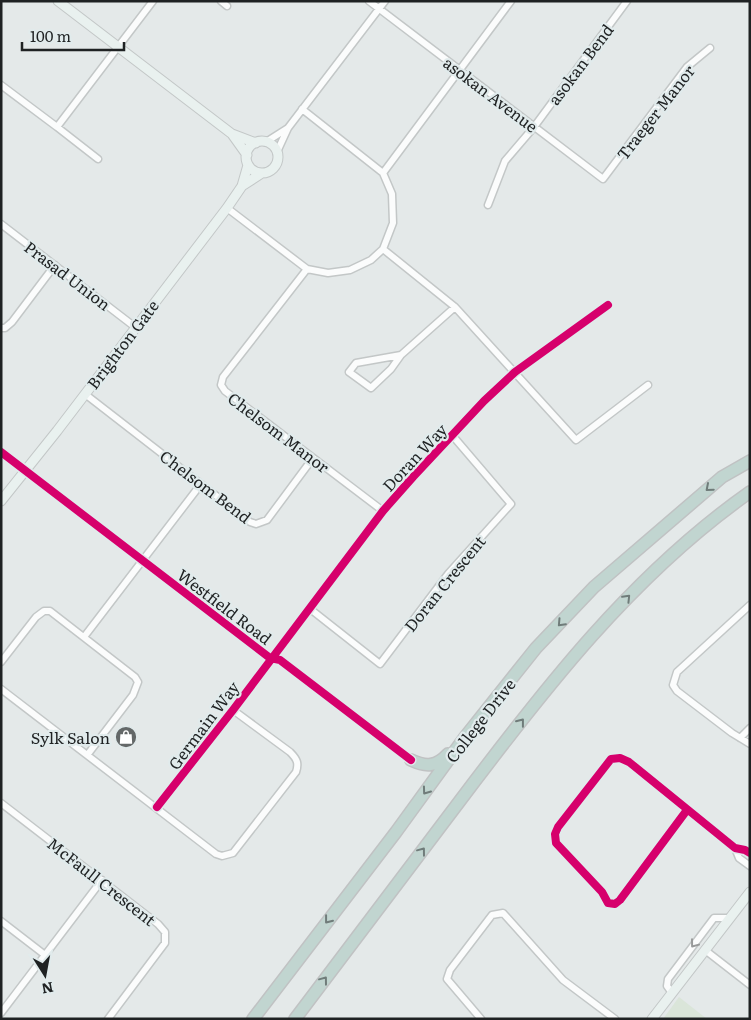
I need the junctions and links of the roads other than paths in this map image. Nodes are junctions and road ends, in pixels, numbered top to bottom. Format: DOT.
graph roads {
  1 [pos="58,1"];
  2 [pos="153,1"];
  3 [pos="369,1"];
  4 [pos="385,1"];
  5 [pos="511,1"];
  6 [pos="627,1"];
  7 [pos="379,9"];
  8 [pos="118,47"];
  9 [pos="710,48"];
  10 [pos="459,69"];
  11 [pos="1,85"];
  12 [pos="302,109"];
  13 [pos="56,127"];
  14 [pos="534,127"];
  15 [pos="288,128"];
  16 [pos="232,134"];
  17 [pos="266,142"];
  18 [pos="256,143"];
  19 [pos="277,152"];
  20 [pos="247,154"];
  21 [pos="98,159"];
  22 [pos="248,165"];
  23 [pos="262,173"];
  24 [pos="383,173"];
  25 [pos="603,179"];
  26 [pos="242,186"];
  27 [pos="488,204"];
  28 [pos="227,208"];
  29 [pos="1,224"];
  30 [pos="383,249"];
  31 [pos="55,265"];
  32 [pos="307,269"];
  33 [pos="608,305"];
  34 [pos="455,307"];
  35 [pos="135,327"];
  36 [pos="1,328"];
  37 [pos="401,355"];
  38 [pos="515,372"];
  39 [pos="648,385"];
  40 [pos="85,394"];
  41 [pos="452,435"];
  42 [pos="1,452"];
  43 [pos="313,458"];
  44 [pos="750,461"];
  45 [pos="25,470"];
  46 [pos="201,484"];
  47 [pos="750,492"];
  48 [pos="1,501"];
  49 [pos="383,511"];
  50 [pos="142,560"];
  51 [pos="750,605"];
  52 [pos="309,608"];
  53 [pos="84,637"];
  54 [pos="270,658"];
  55 [pos="1,662"];
  56 [pos="1,689"];
  57 [pos="233,710"];
  58 [pos="750,728"];
  59 [pos="465,737"];
  60 [pos="740,738"];
  61 [pos="750,744"];
  62 [pos="88,754"];
  63 [pos="411,760"];
  64 [pos="1,804"];
  65 [pos="157,807"];
  66 [pos="688,810"];
  67 [pos="735,848"];
  68 [pos="750,853"];
  69 [pos="750,866"];
  70 [pos="102,880"];
  71 [pos="750,892"];
  72 [pos="730,918"];
  73 [pos="1,921"];
  74 [pos="705,950"];
  75 [pos="45,955"];
  76 [pos="750,985"];
  77 [pos="672,993"];
  78 [pos="1,1013"];
  79 [pos="108,1019"];
  80 [pos="253,1019"];
  81 [pos="294,1019"];
  82 [pos="481,1019"];
  83 [pos="615,1019"];
  84 [pos="652,1019"];
  1 -- 8 [label="street"];
  2 -- 8 [label="street"];
  3 -- 7 [label="street, asokan Avenue"];
  4 -- 7 [label="street"];
  5 -- 10 [label="street"];
  6 -- 14 [label="street, asokan Bend"];
  7 -- 10 [label="street, asokan Avenue"];
  7 -- 12 [label="street"];
  8 -- 13 [label="street"];
  8 -- 16 [label="street"];
  9 -- 25 [label="street, Traeger Manor"];
  10 -- 14 [label="street, asokan Avenue"];
  10 -- 24 [label="street"];
  11 -- 13 [label="street"];
  12 -- 15 [label="street"];
  12 -- 24 [label="street"];
  13 -- 21 [label="street"];
  14 -- 25 [label="street, asokan Avenue"];
  14 -- 27 [label="street, asokan Bend"];
  15 -- 17 [label="street"];
  15 -- 19 [label="street"];
  16 -- 18 [label="street"];
  16 -- 20 [label="street"];
  17 -- 18 [label="street"];
  17 -- 19 [label="street"];
  18 -- 20 [label="street"];
  19 -- 23 [label="street"];
  20 -- 22 [label="street"];
  22 -- 23 [label="street"];
  22 -- 26 [label="street, Brighton Gate"];
  23 -- 26 [label="street, Brighton Gate"];
  24 -- 30 [label="street"];
  26 -- 28 [label="street, Brighton Gate"];
  28 -- 32 [label="street"];
  28 -- 35 [label="street, Brighton Gate"];
  29 -- 31 [label="street, Prasad Union"];
  30 -- 32 [label="street"];
  30 -- 34 [label="street"];
  31 -- 35 [label="street, Prasad Union"];
  31 -- 36 [label="street"];
  32 -- 43 [label="street, Chelsom Manor"];
  33 -- 38 [label="street, Doran Way"];
  34 -- 37 [label="street"];
  34 -- 38 [label="street"];
  35 -- 40 [label="street, Brighton Gate"];
  37 -- 37 [label="street"];
  38 -- 39 [label="street"];
  38 -- 41 [label="street, Doran Way"];
  40 -- 45 [label="street, Brighton Gate"];
  40 -- 46 [label="street, Chelsom Bend"];
  41 -- 49 [label="street, Doran Way"];
  41 -- 52 [label="street, Doran Crescent"];
  42 -- 45 [label="street, Westfield Road"];
  43 -- 46 [label="street, Chelsom Bend"];
  43 -- 49 [label="street, Chelsom Manor"];
  44 -- 59 [label="highway, College Drive, one-way"];
  45 -- 48 [label="street, Brighton Gate"];
  45 -- 50 [label="street, Westfield Road"];
  46 -- 50 [label="street"];
  81 -- 47 [label="highway, College Drive, one-way"];
  49 -- 52 [label="street, Doran Way"];
  50 -- 53 [label="street"];
  50 -- 54 [label="street, Westfield Road"];
  51 -- 60 [label="street"];
  52 -- 54 [label="street, Doran Way"];
  53 -- 55 [label="street"];
  53 -- 62 [label="street"];
  54 -- 57 [label="street, Germain Way"];
  54 -- 63 [label="street, Westfield Road"];
  56 -- 62 [label="street"];
  57 -- 65 [label="street, Germain Way"];
  57 -- 65 [label="street"];
  58 -- 60 [label="street"];
  59 -- 63 [label="highway"];
  59 -- 80 [label="highway, College Drive, one-way"];
  60 -- 61 [label="street"];
  62 -- 65 [label="street"];
  64 -- 70 [label="street, McFaull Crescent"];
  66 -- 66 [label="street"];
  66 -- 67 [label="street"];
  67 -- 68 [label="street"];
  67 -- 69 [label="street"];
  70 -- 75 [label="street"];
  70 -- 79 [label="street, McFaull Crescent"];
  71 -- 72 [label="street"];
  72 -- 74 [label="street"];
  72 -- 77 [label="street, one-way"];
  73 -- 75 [label="street"];
  74 -- 76 [label="street"];
  74 -- 77 [label="street"];
  75 -- 78 [label="street"];
  77 -- 84 [label="street"];
  82 -- 83 [label="street"];
}
